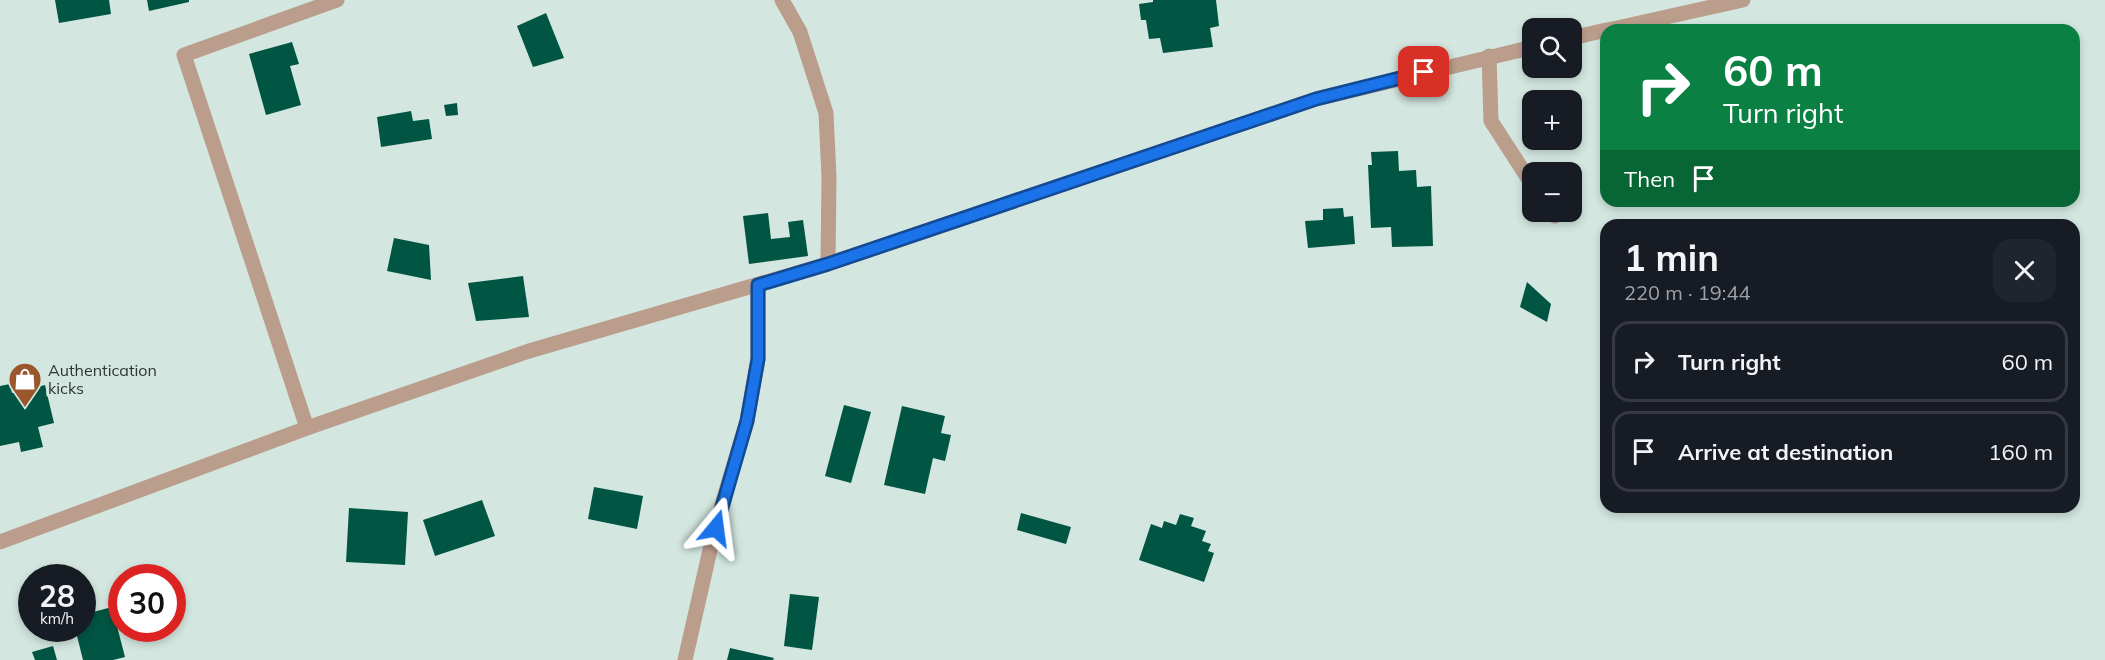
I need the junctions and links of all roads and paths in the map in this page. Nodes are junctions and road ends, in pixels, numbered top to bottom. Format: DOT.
graph roads {
  1 [pos="337,0"];
  2 [pos="782,0"];
  3 [pos="1743,0"];
  4 [pos="1634,24"];
  5 [pos="1600,32"];
  6 [pos="1582,36"];
  7 [pos="1522,49"];
  8 [pos="1489,56"];
  9 [pos="1522,169"];
  10 [pos="828,264"];
  11 [pos="758,285"];
  12 [pos="307,428"];
  13 [pos="0,542"];
  14 [pos="685,660"];
  1 -- 12 [label="street"];
  2 -- 10 [label="street"];
  3 -- 4 [label="street"];
  5 -- 6 [label="street"];
  7 -- 8 [label="street"];
  8 -- 9 [label="street"];
  8 -- 10 [label="street"];
  10 -- 11 [label="street"];
  11 -- 12 [label="street"];
  11 -- 14 [label="street"];
  12 -- 13 [label="street"];
}
